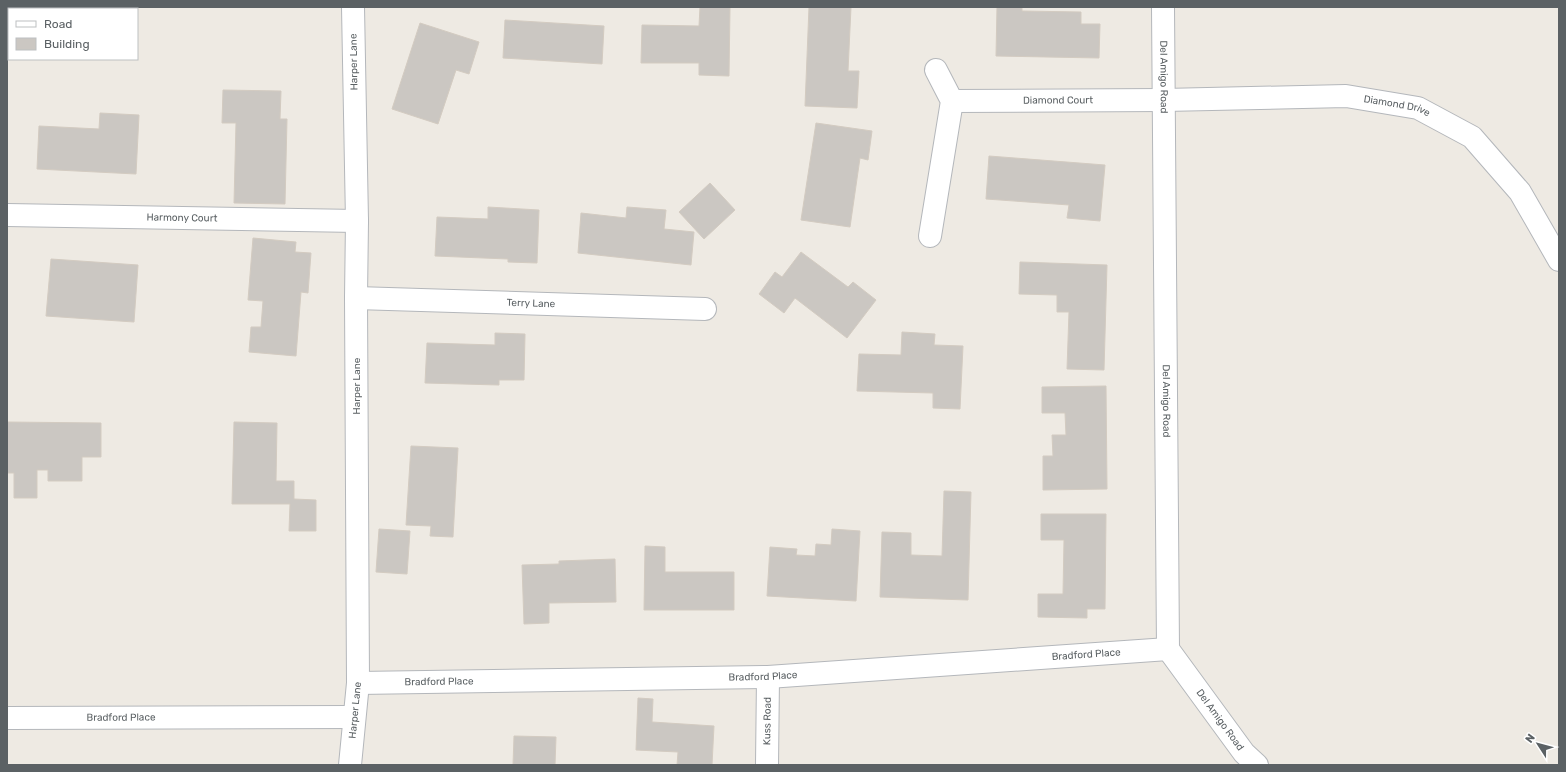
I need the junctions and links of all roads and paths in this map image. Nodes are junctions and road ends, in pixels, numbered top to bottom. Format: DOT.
graph roads {
  1 [pos="353,7"];
  2 [pos="1163,7"];
  3 [pos="936,70"];
  4 [pos="1164,100"];
  5 [pos="952,101"];
  6 [pos="7,215"];
  7 [pos="357,221"];
  8 [pos="930,236"];
  9 [pos="1559,260"];
  10 [pos="356,298"];
  11 [pos="706,309"];
  12 [pos="1168,649"];
  13 [pos="768,677"];
  14 [pos="358,683"];
  15 [pos="354,717"];
  16 [pos="7,718"];
  17 [pos="350,765"];
  18 [pos="767,765"];
  19 [pos="1257,765"];
  1 -- 7 [label="street, Harper Lane"];
  2 -- 4 [label="street, Del Amigo Road"];
  3 -- 5 [label="street"];
  4 -- 5 [label="street, Diamond Court"];
  4 -- 9 [label="street, Diamond Drive"];
  4 -- 12 [label="street, Del Amigo Road"];
  5 -- 8 [label="street"];
  6 -- 7 [label="street, Harmony Court"];
  7 -- 10 [label="street, Harper Lane"];
  10 -- 11 [label="street, Terry Lane"];
  10 -- 14 [label="street, Harper Lane"];
  12 -- 13 [label="street, Bradford Place"];
  12 -- 19 [label="street, Del Amigo Road"];
  13 -- 14 [label="street, Bradford Place"];
  13 -- 18 [label="street, Kuss Road"];
  14 -- 15 [label="street, Harper Lane"];
  15 -- 16 [label="street, Bradford Place"];
  15 -- 17 [label="street, Harper Lane"];
}
